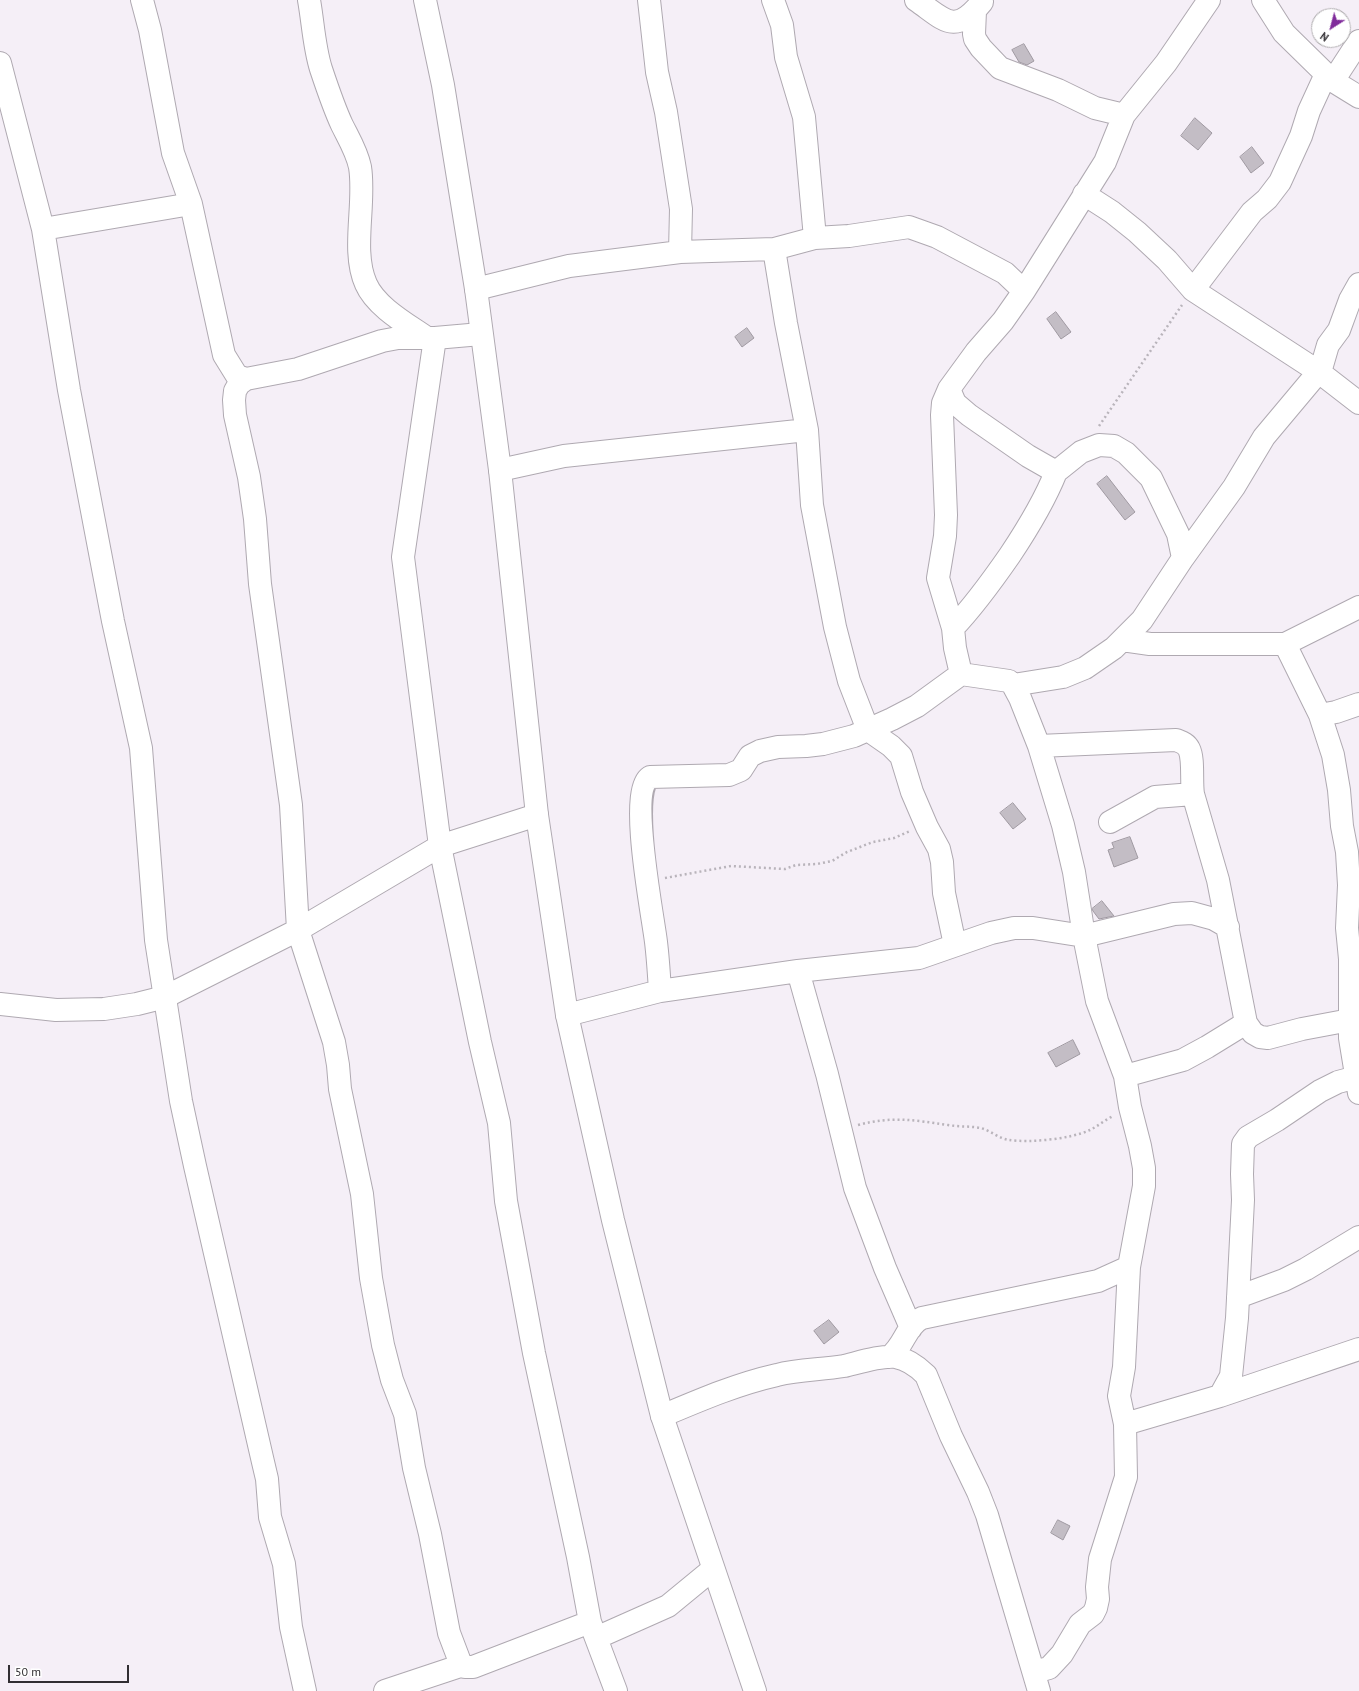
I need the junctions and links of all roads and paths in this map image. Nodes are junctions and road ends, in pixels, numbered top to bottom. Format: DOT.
graph roads {
  1 [pos="142,0"];
  2 [pos="309,0"];
  3 [pos="425,0"];
  4 [pos="649,0"];
  5 [pos="773,0"];
  6 [pos="916,0"];
  7 [pos="1209,0"];
  8 [pos="1263,0"];
  9 [pos="980,5"];
  10 [pos="1359,41"];
  11 [pos="0,63"];
  12 [pos="1330,78"];
  13 [pos="1359,98"];
  14 [pos="1124,115"];
  15 [pos="1084,194"];
  16 [pos="191,204"];
  17 [pos="43,229"];
  18 [pos="815,238"];
  19 [pos="774,249"];
  20 [pos="680,252"];
  21 [pos="1359,284"];
  22 [pos="476,289"];
  23 [pos="1193,290"];
  24 [pos="1024,291"];
  25 [pos="481,334"];
  26 [pos="431,338"];
  27 [pos="1319,372"];
  28 [pos="246,379"];
  29 [pos="949,389"];
  30 [pos="1359,402"];
  31 [pos="806,430"];
  32 [pos="1081,452"];
  33 [pos="500,470"];
  34 [pos="1056,472"];
  35 [pos="1183,558"];
  36 [pos="1359,607"];
  37 [pos="953,628"];
  38 [pos="1122,640"];
  39 [pos="1285,644"];
  40 [pos="961,674"];
  41 [pos="1013,685"];
  42 [pos="1359,704"];
  43 [pos="1320,715"];
  44 [pos="868,730"];
  45 [pos="1039,746"];
  46 [pos="1193,794"];
  47 [pos="537,815"];
  48 [pos="1110,822"];
  49 [pos="927,827"];
  50 [pos="440,846"];
  51 [pos="647,881"];
  52 [pos="1228,926"];
  53 [pos="298,930"];
  54 [pos="1084,936"];
  55 [pos="955,945"];
  56 [pos="1355,957"];
  57 [pos="798,971"];
  58 [pos="660,991"];
  59 [pos="165,997"];
  60 [pos="0,1004"];
  61 [pos="567,1015"];
  62 [pos="1350,1020"];
  63 [pos="1246,1023"];
  64 [pos="1125,1076"];
  65 [pos="1358,1085"];
  66 [pos="1130,1107"];
  67 [pos="840,1130"];
  68 [pos="1359,1237"];
  69 [pos="1129,1267"];
  70 [pos="1238,1297"];
  71 [pos="911,1328"];
  72 [pos="1359,1349"];
  73 [pos="889,1356"];
  74 [pos="1220,1396"];
  75 [pos="662,1416"];
  76 [pos="1125,1424"];
  77 [pos="713,1569"];
  78 [pos="593,1630"];
  79 [pos="463,1665"];
  80 [pos="1036,1681"];
  81 [pos="304,1691"];
  82 [pos="385,1691"];
  83 [pos="616,1691"];
  84 [pos="755,1691"];
  1 -- 16 [label="main road"];
  2 -- 26 [label="main road"];
  3 -- 22 [label="main road"];
  4 -- 20 [label="main road"];
  5 -- 18 [label="main road"];
  6 -- 9 [label="main road"];
  7 -- 14 [label="main road"];
  8 -- 12 [label="main road"];
  9 -- 14 [label="main road"];
  10 -- 12 [label="main road"];
  11 -- 17 [label="main road"];
  12 -- 13 [label="main road"];
  12 -- 23 [label="main road"];
  14 -- 15 [label="main road"];
  15 -- 23 [label="main road"];
  15 -- 24 [label="main road"];
  16 -- 17 [label="main road"];
  16 -- 28 [label="main road"];
  17 -- 59 [label="main road"];
  18 -- 19 [label="main road"];
  18 -- 24 [label="main road"];
  19 -- 20 [label="main road"];
  19 -- 31 [label="main road"];
  20 -- 22 [label="main road"];
  21 -- 27 [label="main road"];
  22 -- 25 [label="main road"];
  23 -- 27 [label="main road"];
  23 -- 32 [label="path"];
  24 -- 29 [label="main road"];
  25 -- 26 [label="main road"];
  25 -- 33 [label="main road"];
  26 -- 28 [label="main road"];
  26 -- 50 [label="main road"];
  27 -- 30 [label="main road"];
  27 -- 35 [label="main road"];
  28 -- 53 [label="main road"];
  29 -- 34 [label="main road"];
  29 -- 37 [label="main road"];
  31 -- 33 [label="main road"];
  31 -- 44 [label="main road"];
  32 -- 34 [label="main road"];
  32 -- 35 [label="main road"];
  33 -- 47 [label="main road"];
  34 -- 37 [label="main road"];
  35 -- 38 [label="main road"];
  36 -- 39 [label="main road"];
  37 -- 40 [label="main road"];
  38 -- 39 [label="main road"];
  38 -- 41 [label="main road"];
  39 -- 43 [label="main road"];
  40 -- 41 [label="main road"];
  40 -- 44 [label="main road"];
  41 -- 45 [label="main road"];
  42 -- 43 [label="main road"];
  43 -- 56 [label="main road"];
  44 -- 49 [label="main road"];
  44 -- 51 [label="main road"];
  45 -- 46 [label="main road"];
  45 -- 54 [label="main road"];
  46 -- 48 [label="main road"];
  46 -- 52 [label="main road"];
  47 -- 50 [label="main road"];
  47 -- 61 [label="main road"];
  49 -- 51 [label="path"];
  49 -- 55 [label="main road"];
  50 -- 53 [label="main road"];
  50 -- 78 [label="main road"];
  51 -- 58 [label="main road"];
  52 -- 54 [label="main road"];
  52 -- 63 [label="main road"];
  53 -- 59 [label="main road"];
  53 -- 79 [label="main road"];
  54 -- 55 [label="main road"];
  54 -- 64 [label="main road"];
  55 -- 57 [label="main road"];
  56 -- 62 [label="main road"];
  57 -- 58 [label="main road"];
  57 -- 67 [label="main road"];
  58 -- 61 [label="main road"];
  59 -- 60 [label="main road"];
  59 -- 81 [label="main road"];
  61 -- 75 [label="main road"];
  62 -- 63 [label="main road"];
  62 -- 65 [label="main road"];
  63 -- 64 [label="main road"];
  64 -- 66 [label="main road"];
  65 -- 70 [label="main road"];
  66 -- 67 [label="path"];
  66 -- 69 [label="main road"];
  67 -- 71 [label="main road"];
  68 -- 70 [label="main road"];
  69 -- 71 [label="main road"];
  69 -- 76 [label="main road"];
  70 -- 74 [label="main road"];
  71 -- 73 [label="main road"];
  72 -- 74 [label="main road"];
  73 -- 75 [label="main road"];
  73 -- 80 [label="main road"];
  74 -- 76 [label="main road"];
  75 -- 77 [label="main road"];
  76 -- 80 [label="main road"];
  77 -- 78 [label="main road"];
  77 -- 84 [label="main road"];
  78 -- 79 [label="main road"];
  78 -- 83 [label="main road"];
  79 -- 82 [label="main road"];
}
